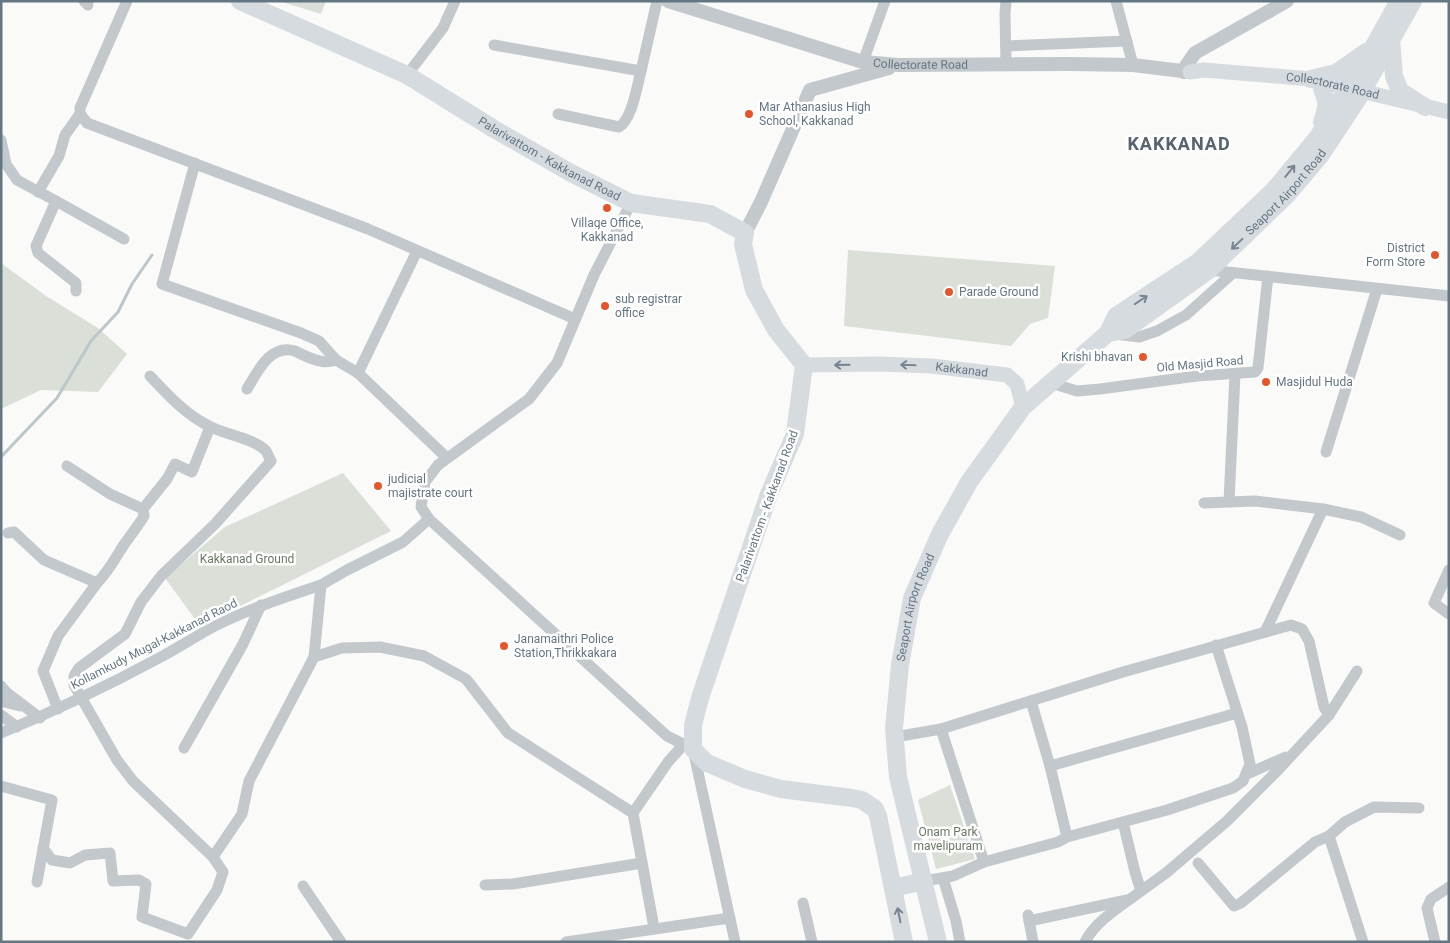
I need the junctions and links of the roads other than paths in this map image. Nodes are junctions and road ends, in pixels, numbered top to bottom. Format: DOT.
graph roads {
  1 [pos="127,1"];
  2 [pos="240,1"];
  3 [pos="455,1"];
  4 [pos="657,1"];
  5 [pos="668,1"];
  6 [pos="885,1"];
  7 [pos="1006,1"];
  8 [pos="1116,1"];
  9 [pos="1287,1"];
  10 [pos="1399,1"];
  11 [pos="1412,1"];
  12 [pos="685,4"];
  13 [pos="1127,42"];
  14 [pos="1383,42"];
  15 [pos="494,45"];
  16 [pos="1006,46"];
  17 [pos="863,62"];
  18 [pos="1006,64"];
  19 [pos="899,65"];
  20 [pos="1133,65"];
  21 [pos="1187,70"];
  22 [pos="641,72"];
  23 [pos="407,74"];
  24 [pos="1317,84"];
  25 [pos="1353,93"];
  26 [pos="1425,107"];
  27 [pos="1449,112"];
  28 [pos="80,114"];
  29 [pos="558,114"];
  30 [pos="1318,137"];
  31 [pos="1,140"];
  32 [pos="194,163"];
  33 [pos="38,192"];
  34 [pos="56,201"];
  35 [pos="631,203"];
  36 [pos="745,233"];
  37 [pos="124,239"];
  38 [pos="417,251"];
  39 [pos="1209,270"];
  40 [pos="1233,273"];
  41 [pos="1268,276"];
  42 [pos="1377,289"];
  43 [pos="76,291"];
  44 [pos="1449,296"];
  45 [pos="575,319"];
  46 [pos="1108,333"];
  47 [pos="336,360"];
  48 [pos="804,365"];
  49 [pos="358,373"];
  50 [pos="1235,374"];
  51 [pos="150,376"];
  52 [pos="1051,383"];
  53 [pos="247,389"];
  54 [pos="1023,407"];
  55 [pos="210,427"];
  56 [pos="1326,452"];
  57 [pos="447,458"];
  58 [pos="68,466"];
  59 [pos="1229,502"];
  60 [pos="1204,503"];
  61 [pos="143,508"];
  62 [pos="1323,509"];
  63 [pos="428,519"];
  64 [pos="8,532"];
  65 [pos="1400,535"];
  66 [pos="1449,570"];
  67 [pos="97,583"];
  68 [pos="321,585"];
  69 [pos="261,605"];
  70 [pos="1449,614"];
  71 [pos="1265,632"];
  72 [pos="1216,645"];
  73 [pos="314,657"];
  74 [pos="1357,671"];
  75 [pos="1,686"];
  76 [pos="82,698"];
  77 [pos="1,701"];
  78 [pos="1031,701"];
  79 [pos="26,708"];
  80 [pos="58,709"];
  81 [pos="1237,714"];
  82 [pos="1,715"];
  83 [pos="1329,715"];
  84 [pos="40,718"];
  85 [pos="16,727"];
  86 [pos="941,729"];
  87 [pos="1,733"];
  88 [pos="895,738"];
  89 [pos="688,747"];
  90 [pos="184,748"];
  91 [pos="1290,756"];
  92 [pos="1050,766"];
  93 [pos="1246,774"];
  94 [pos="1,786"];
  95 [pos="1419,808"];
  96 [pos="632,813"];
  97 [pos="1122,822"];
  98 [pos="1329,836"];
  99 [pos="1067,837"];
  100 [pos="43,848"];
  101 [pos="213,857"];
  102 [pos="984,862"];
  103 [pos="642,863"];
  104 [pos="1198,863"];
  105 [pos="943,878"];
  106 [pos="924,881"];
  107 [pos="37,882"];
  108 [pos="485,885"];
  109 [pos="303,886"];
  110 [pos="1449,887"];
  111 [pos="893,888"];
  112 [pos="1141,891"];
  113 [pos="1131,899"];
  114 [pos="803,903"];
  115 [pos="730,918"];
  116 [pos="654,928"];
  117 [pos="341,942"];
  118 [pos="566,942"];
  119 [pos="735,942"];
  120 [pos="812,942"];
  121 [pos="904,942"];
  122 [pos="938,942"];
  123 [pos="960,942"];
  124 [pos="1033,942"];
  125 [pos="1085,942"];
  126 [pos="1363,942"];
  127 [pos="1435,942"];
  1 -- 28 [label="street"];
  2 -- 23 [label="main road, Palarivattom - Kakkanad Road"];
  3 -- 23 [label="street"];
  4 -- 22 [label="street"];
  5 -- 12 [label="street, Collectorate Road"];
  6 -- 17 [label="street"];
  7 -- 16 [label="street"];
  8 -- 13 [label="street"];
  9 -- 21 [label="street"];
  10 -- 14 [label="main road, Seaport Airport Road"];
  11 -- 14 [label="main road, Seaport Airport Road"];
  12 -- 17 [label="street, Collectorate Road"];
  13 -- 16 [label="street"];
  13 -- 20 [label="street"];
  14 -- 24 [label="main road"];
  14 -- 25 [label="main road, Seaport Airport Road"];
  14 -- 26 [label="main road"];
  15 -- 22 [label="street"];
  16 -- 18 [label="street"];
  17 -- 19 [label="street, Collectorate Road"];
  18 -- 19 [label="street, Collectorate Road"];
  18 -- 20 [label="street, Collectorate Road"];
  19 -- 36 [label="street"];
  20 -- 21 [label="street, Collectorate Road"];
  21 -- 24 [label="main road, Collectorate Road"];
  22 -- 29 [label="street"];
  23 -- 35 [label="main road, Palarivattom - Kakkanad Road"];
  24 -- 25 [label="main road, Collectorate Road"];
  24 -- 30 [label="main road"];
  25 -- 26 [label="main road, Collectorate Road"];
  25 -- 30 [label="main road, Seaport Airport Road"];
  25 -- 39 [label="main road, Seaport Airport Road, one-way"];
  26 -- 27 [label="main road, Collectorate Road"];
  28 -- 32 [label="street"];
  28 -- 33 [label="street"];
  46 -- 30 [label="main road, Seaport Airport Road, one-way"];
  31 -- 33 [label="street"];
  32 -- 38 [label="street"];
  32 -- 47 [label="street"];
  33 -- 34 [label="street"];
  34 -- 37 [label="street"];
  34 -- 43 [label="street"];
  35 -- 36 [label="main road, Palarivattom - Kakkanad Road"];
  35 -- 45 [label="street"];
  36 -- 48 [label="main road"];
  38 -- 45 [label="street"];
  38 -- 49 [label="street"];
  39 -- 40 [label="street"];
  39 -- 46 [label="main road, Seaport Airport Road"];
  40 -- 41 [label="street"];
  40 -- 46 [label="street"];
  41 -- 42 [label="street"];
  41 -- 50 [label="street, Old Masjid Road"];
  42 -- 44 [label="street"];
  42 -- 56 [label="street"];
  45 -- 57 [label="street"];
  46 -- 52 [label="main road, Seaport Airport Road"];
  47 -- 49 [label="street"];
  47 -- 53 [label="street"];
  54 -- 48 [label="main road, Kakkanad, one-way"];
  48 -- 89 [label="main road, Palarivattom - Kakkanad Road"];
  49 -- 57 [label="street"];
  50 -- 52 [label="street, Old Masjid Road"];
  50 -- 59 [label="street"];
  51 -- 55 [label="street"];
  52 -- 54 [label="main road, Seaport Airport Road"];
  54 -- 88 [label="main road, Seaport Airport Road"];
  55 -- 61 [label="street"];
  55 -- 76 [label="street"];
  57 -- 63 [label="street"];
  58 -- 61 [label="street"];
  59 -- 60 [label="street"];
  59 -- 62 [label="street"];
  61 -- 67 [label="street"];
  62 -- 65 [label="street"];
  62 -- 71 [label="street"];
  63 -- 68 [label="street, Kollamkudy Mugal-Kakkanad Raod"];
  63 -- 89 [label="street"];
  64 -- 67 [label="street"];
  66 -- 70 [label="street"];
  67 -- 80 [label="street"];
  68 -- 69 [label="street, Kollamkudy Mugal-Kakkanad Raod"];
  68 -- 73 [label="street"];
  69 -- 76 [label="street, Kollamkudy Mugal-Kakkanad Raod"];
  69 -- 90 [label="street"];
  71 -- 72 [label="street"];
  71 -- 83 [label="street"];
  72 -- 78 [label="street"];
  72 -- 81 [label="street"];
  73 -- 96 [label="street"];
  73 -- 101 [label="street"];
  74 -- 83 [label="street"];
  75 -- 79 [label="street"];
  76 -- 80 [label="street, Kollamkudy Mugal-Kakkanad Raod"];
  76 -- 101 [label="street"];
  77 -- 79 [label="street"];
  78 -- 86 [label="street"];
  78 -- 92 [label="street"];
  79 -- 84 [label="street"];
  80 -- 84 [label="street, Kollamkudy Mugal-Kakkanad Raod"];
  81 -- 92 [label="street"];
  81 -- 93 [label="street"];
  82 -- 85 [label="street"];
  83 -- 91 [label="street"];
  84 -- 85 [label="street, Kollamkudy Mugal-Kakkanad Raod"];
  85 -- 87 [label="street, Kollamkudy Mugal-Kakkanad Raod"];
  86 -- 88 [label="street"];
  86 -- 102 [label="street"];
  88 -- 106 [label="main road, Seaport Airport Road"];
  89 -- 96 [label="street"];
  89 -- 111 [label="main road"];
  89 -- 115 [label="street"];
  91 -- 93 [label="street"];
  91 -- 112 [label="street"];
  92 -- 99 [label="street"];
  93 -- 97 [label="street"];
  94 -- 100 [label="street"];
  95 -- 98 [label="street"];
  96 -- 103 [label="street"];
  97 -- 99 [label="street"];
  97 -- 112 [label="street"];
  98 -- 104 [label="street"];
  98 -- 126 [label="street"];
  99 -- 102 [label="street"];
  100 -- 101 [label="street"];
  100 -- 107 [label="street"];
  102 -- 105 [label="street"];
  103 -- 108 [label="street"];
  103 -- 116 [label="street"];
  105 -- 106 [label="street"];
  105 -- 123 [label="street"];
  106 -- 111 [label="main road"];
  106 -- 122 [label="main road, Seaport Airport Road"];
  109 -- 117 [label="street"];
  110 -- 127 [label="street"];
  121 -- 111 [label="main road, one-way"];
  112 -- 113 [label="street"];
  113 -- 124 [label="street"];
  113 -- 125 [label="street"];
  114 -- 120 [label="street"];
  115 -- 116 [label="street"];
  115 -- 119 [label="street"];
  116 -- 118 [label="street"];
}
